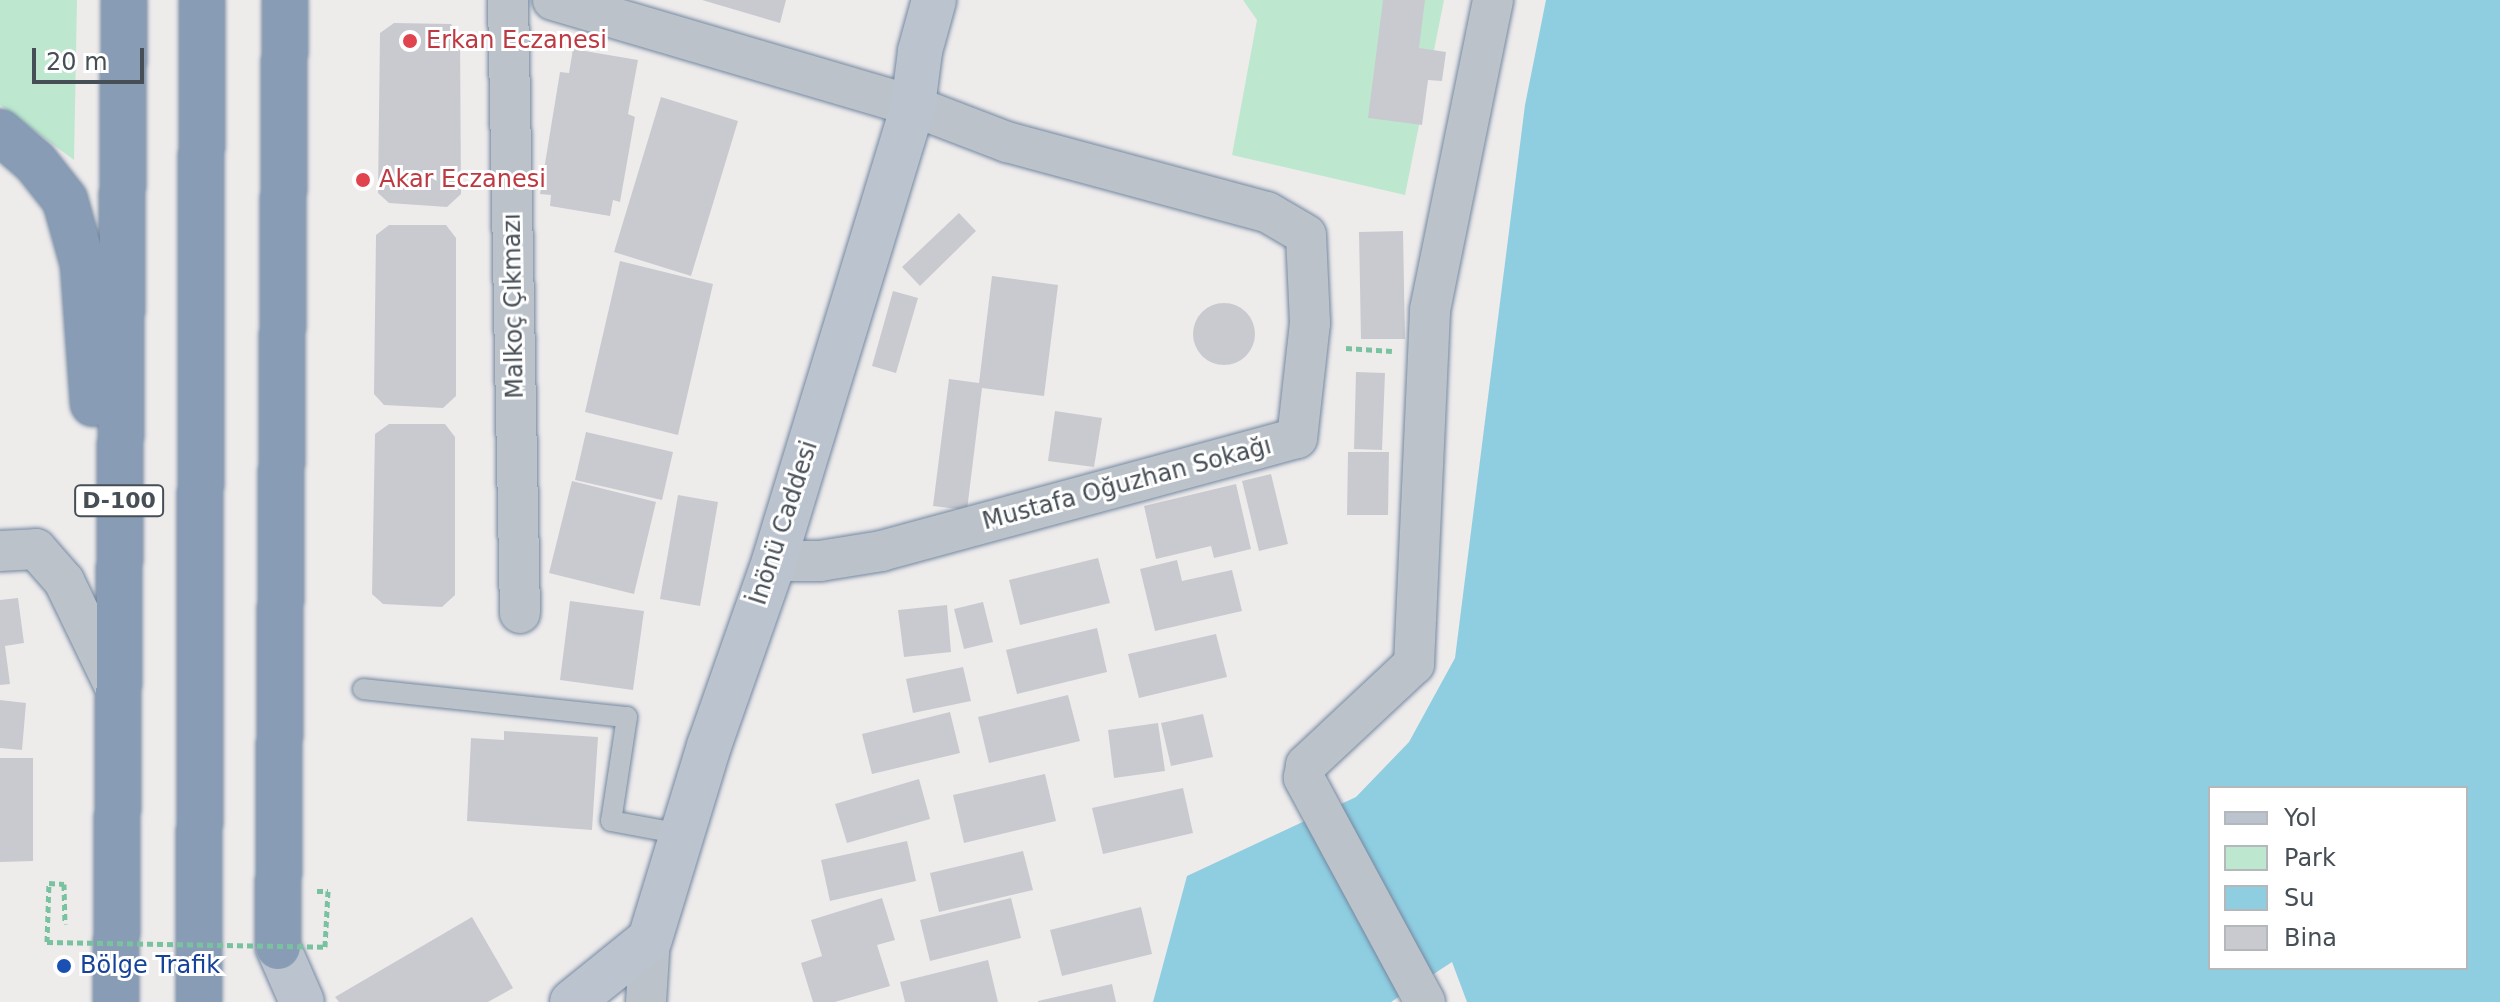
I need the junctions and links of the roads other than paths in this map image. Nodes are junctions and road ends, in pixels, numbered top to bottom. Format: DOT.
graph roads {
  1 [pos="124,0"];
  2 [pos="202,0"];
  3 [pos="285,0"];
  4 [pos="508,0"];
  5 [pos="553,0"];
  6 [pos="934,0"];
  7 [pos="963,0"];
  8 [pos="1493,0"];
  9 [pos="913,106"];
  10 [pos="0,132"];
  11 [pos="0,551"];
  12 [pos="774,561"];
  13 [pos="520,613"];
  14 [pos="363,689"];
  15 [pos="117,691"];
  16 [pos="681,834"];
  17 [pos="650,939"];
  18 [pos="278,947"];
  19 [pos="116,1002"];
  20 [pos="199,1002"];
  21 [pos="276,1002"];
  22 [pos="302,1002"];
  23 [pos="572,1002"];
  24 [pos="646,1002"];
  25 [pos="1425,1002"];
  1 -- 15 [label="highway, D-100"];
  2 -- 20 [label="highway"];
  3 -- 18 [label="highway"];
  4 -- 13 [label="street, Malkoç Çıkmazı"];
  5 -- 9 [label="street"];
  6 -- 9 [label="main road, İnönü Caddesi"];
  7 -- 9 [label="main road, İnönü Caddesi"];
  8 -- 25 [label="street"];
  9 -- 12 [label="main road, İnönü Caddesi"];
  9 -- 12 [label="street, Mustafa Oğuzhan Sokağı"];
  10 -- 15 [label="highway"];
  11 -- 15 [label="street"];
  12 -- 16 [label="main road, İnönü Caddesi"];
  14 -- 16 [label="lane"];
  15 -- 19 [label="highway, D-100"];
  16 -- 17 [label="main road, İnönü Caddesi"];
  17 -- 23 [label="main road"];
  17 -- 24 [label="street"];
  18 -- 21 [label="main road"];
  18 -- 22 [label="main road"];
}
